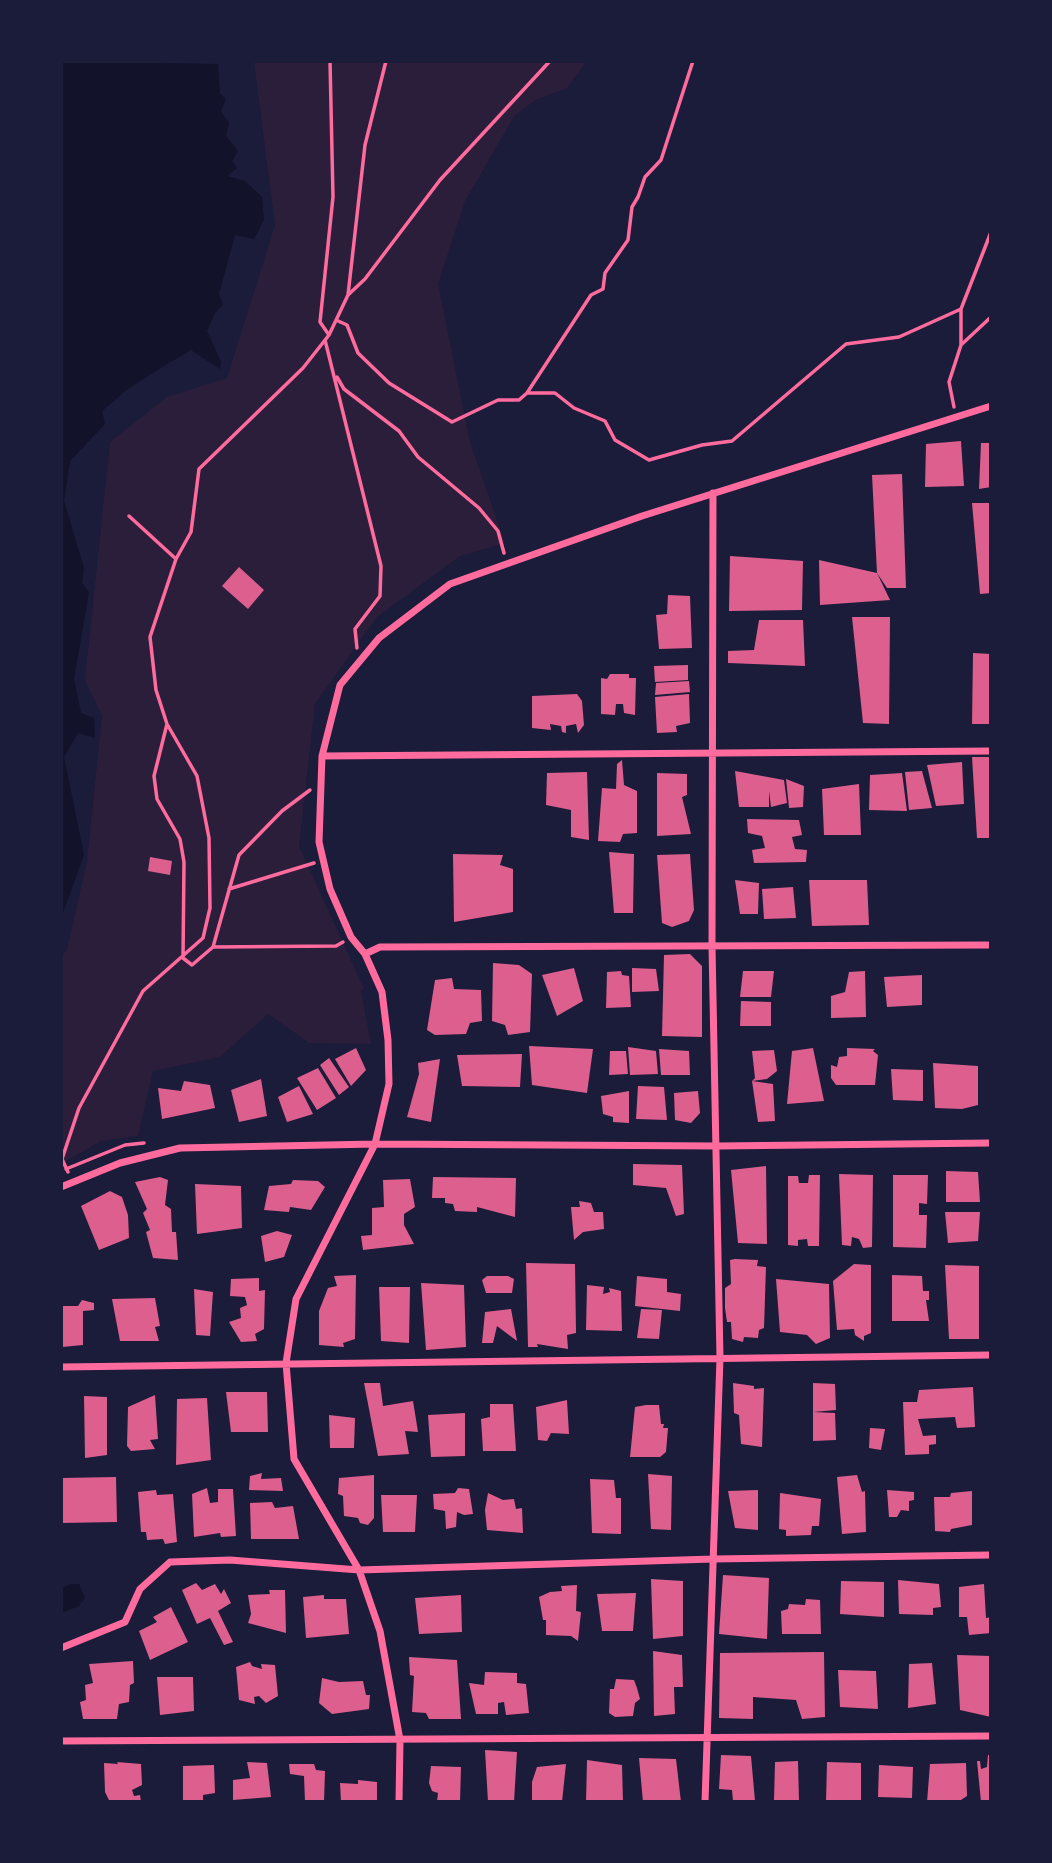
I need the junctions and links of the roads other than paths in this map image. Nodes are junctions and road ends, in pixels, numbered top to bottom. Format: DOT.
graph roads {
  1 [pos="991,406"];
  2 [pos="713,493"];
  3 [pos="991,751"];
  4 [pos="712,753"];
  5 [pos="322,756"];
  6 [pos="991,945"];
  7 [pos="712,946"];
  8 [pos="365,954"];
  9 [pos="991,1143"];
  10 [pos="375,1144"];
  11 [pos="718,1146"];
  12 [pos="61,1187"];
  13 [pos="991,1355"];
  14 [pos="720,1358"];
  15 [pos="286,1363"];
  16 [pos="61,1367"];
  17 [pos="991,1555"];
  18 [pos="713,1559"];
  19 [pos="359,1570"];
  20 [pos="61,1648"];
  21 [pos="991,1736"];
  22 [pos="400,1740"];
  23 [pos="707,1740"];
  24 [pos="61,1741"];
  25 [pos="399,1802"];
  26 [pos="705,1802"];
  1 -- 2 [label="street"];
  2 -- 4 [label="street"];
  2 -- 5 [label="street"];
  3 -- 4 [label="street"];
  4 -- 5 [label="street"];
  4 -- 7 [label="street"];
  5 -- 8 [label="street"];
  6 -- 7 [label="street"];
  7 -- 8 [label="street"];
  7 -- 11 [label="street"];
  8 -- 10 [label="street"];
  9 -- 11 [label="street"];
  10 -- 11 [label="street"];
  10 -- 12 [label="street"];
  10 -- 15 [label="street"];
  11 -- 14 [label="street"];
  13 -- 14 [label="street"];
  14 -- 15 [label="street"];
  14 -- 18 [label="street"];
  15 -- 16 [label="street"];
  15 -- 19 [label="street"];
  17 -- 18 [label="street"];
  18 -- 19 [label="street"];
  18 -- 23 [label="street"];
  19 -- 20 [label="street"];
  19 -- 22 [label="street"];
  21 -- 23 [label="street"];
  22 -- 23 [label="street"];
  22 -- 24 [label="street"];
  22 -- 25 [label="street"];
  23 -- 26 [label="street"];
}
